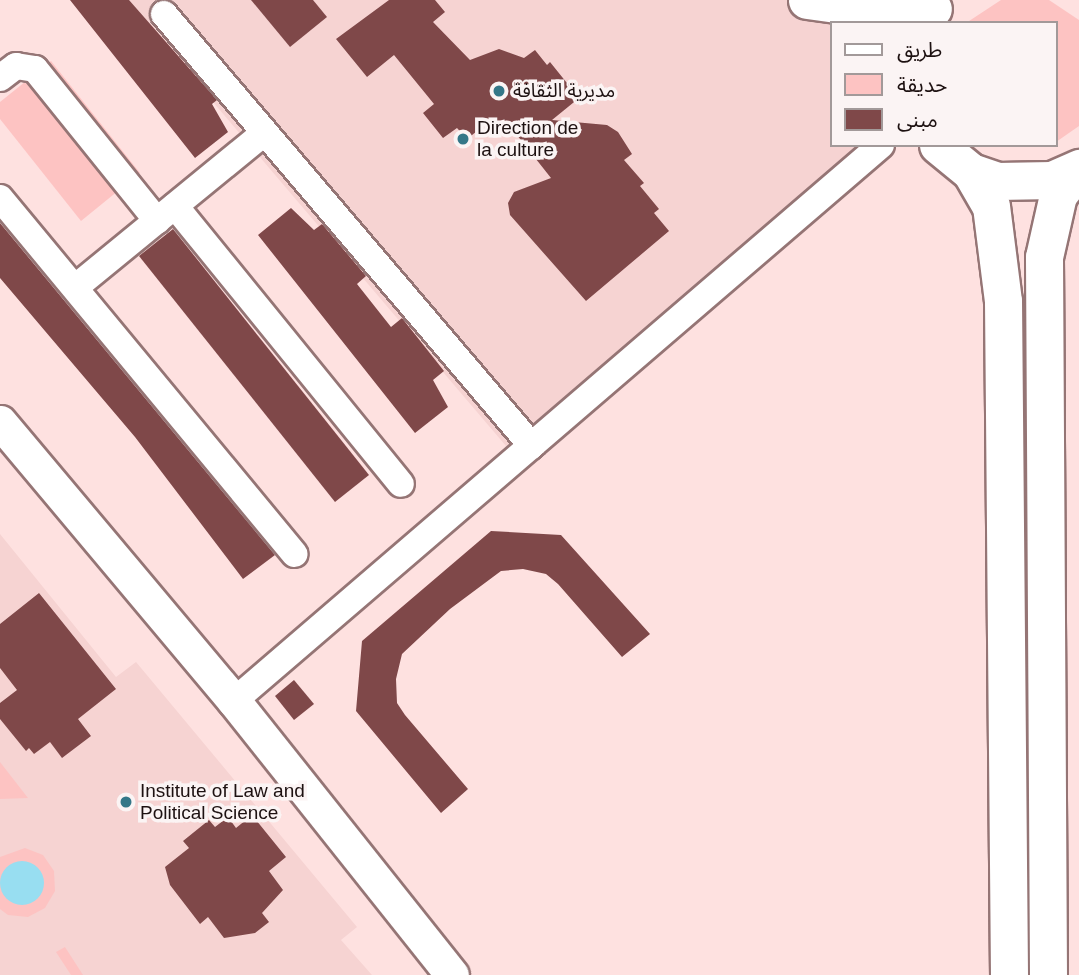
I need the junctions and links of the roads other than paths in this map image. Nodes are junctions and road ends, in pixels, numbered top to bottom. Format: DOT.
graph roads {
  1 [pos="809,1"];
  2 [pos="934,10"];
  3 [pos="164,14"];
  4 [pos="850,21"];
  5 [pos="0,78"];
  6 [pos="264,133"];
  7 [pos="879,147"];
  8 [pos="940,147"];
  9 [pos="1079,169"];
  10 [pos="971,172"];
  11 [pos="0,198"];
  12 [pos="166,214"];
  13 [pos="77,286"];
  14 [pos="0,422"];
  15 [pos="532,446"];
  16 [pos="401,484"];
  17 [pos="295,554"];
  18 [pos="234,701"];
  19 [pos="452,975"];
  20 [pos="1009,975"];
  21 [pos="1048,975"];
  1 -- 2 [label="main road"];
  1 -- 4 [label="main road"];
  3 -- 6 [label="street"];
  5 -- 12 [label="street"];
  6 -- 12 [label="street"];
  6 -- 15 [label="street"];
  7 -- 15 [label="street"];
  8 -- 10 [label="main road"];
  9 -- 10 [label="main road"];
  9 -- 21 [label="main road"];
  10 -- 20 [label="main road"];
  11 -- 13 [label="street"];
  12 -- 13 [label="street"];
  12 -- 16 [label="street"];
  13 -- 17 [label="street"];
  14 -- 18 [label="street"];
  15 -- 18 [label="street"];
  18 -- 19 [label="street"];
}
